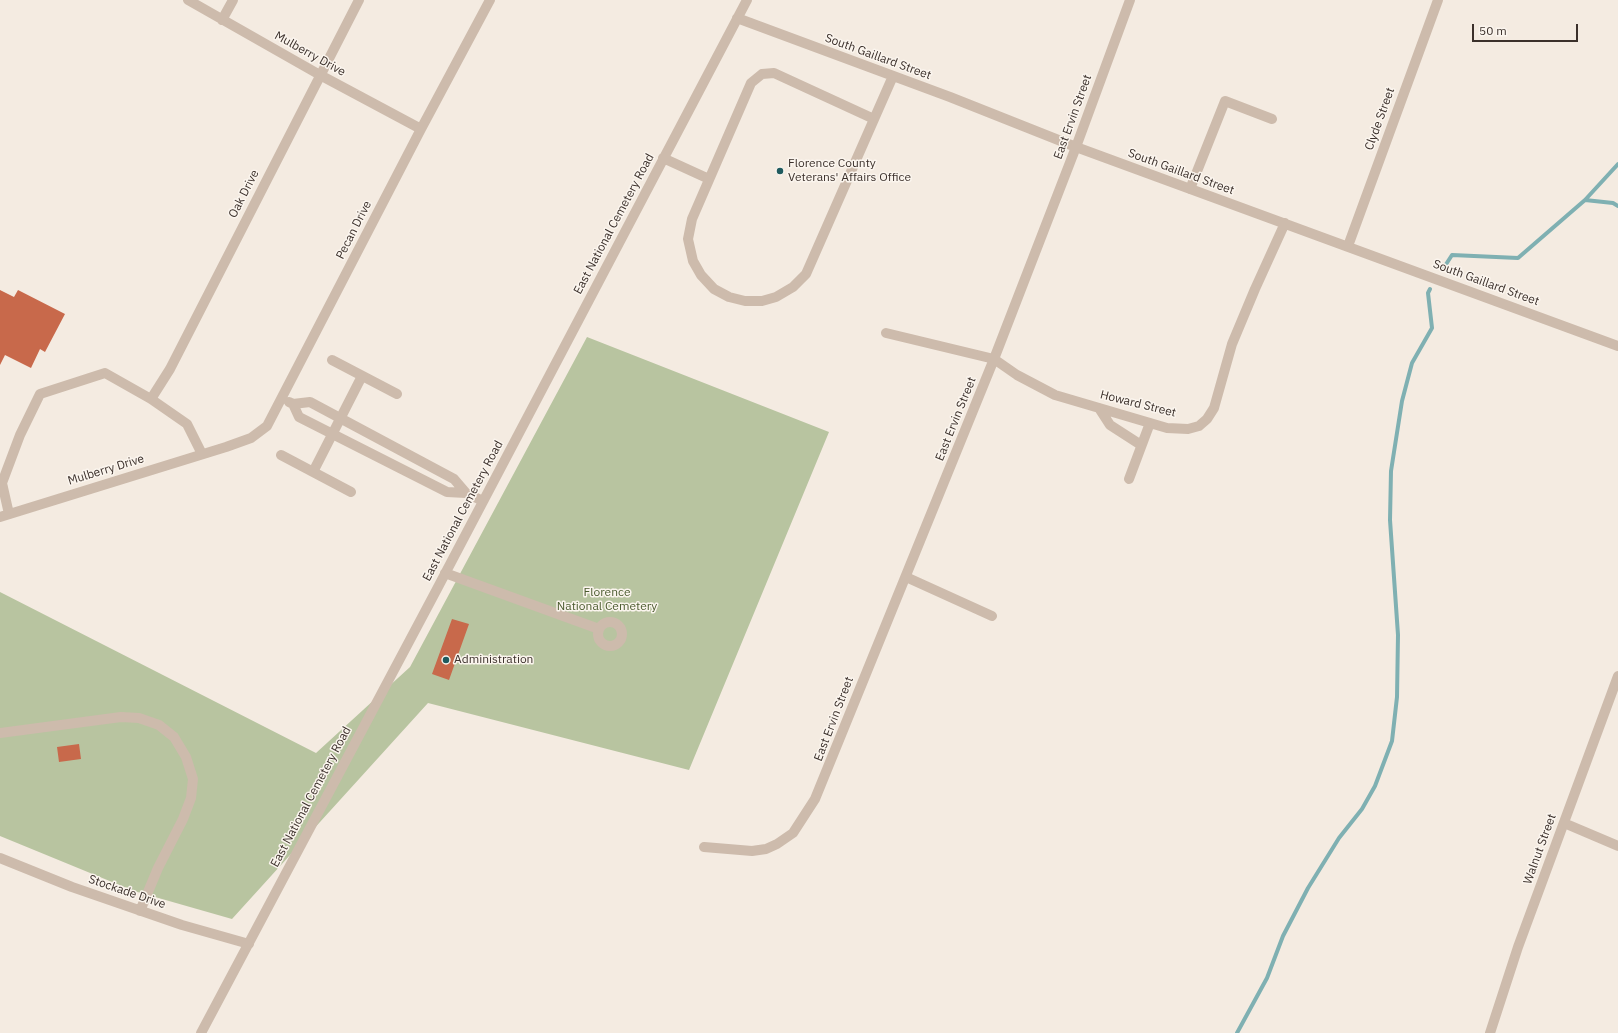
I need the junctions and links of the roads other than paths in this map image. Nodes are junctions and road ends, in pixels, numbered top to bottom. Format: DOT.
graph roads {
  1 [pos="188,0"];
  2 [pos="233,0"];
  3 [pos="359,0"];
  4 [pos="490,0"];
  5 [pos="747,0"];
  6 [pos="1130,0"];
  7 [pos="1438,0"];
  8 [pos="737,18"];
  9 [pos="222,20"];
  10 [pos="320,75"];
  11 [pos="893,76"];
  12 [pos="874,118"];
  13 [pos="1272,119"];
  14 [pos="421,129"];
  15 [pos="1076,147"];
  16 [pos="663,158"];
  17 [pos="709,179"];
  18 [pos="1190,189"];
  19 [pos="1285,223"];
  20 [pos="1348,246"];
  21 [pos="886,333"];
  22 [pos="1618,346"];
  23 [pos="994,359"];
  24 [pos="332,360"];
  25 [pos="362,376"];
  26 [pos="397,394"];
  27 [pos="151,399"];
  28 [pos="282,399"];
  29 [pos="293,404"];
  30 [pos="1099,408"];
  31 [pos="340,418"];
  32 [pos="1150,423"];
  33 [pos="332,434"];
  34 [pos="1141,445"];
  35 [pos="220,449"];
  36 [pos="202,454"];
  37 [pos="281,455"];
  38 [pos="312,472"];
  39 [pos="1129,479"];
  40 [pos="351,492"];
  41 [pos="466,493"];
  42 [pos="483,501"];
  43 [pos="5,516"];
  44 [pos="445,574"];
  45 [pos="906,577"];
  46 [pos="992,616"];
  47 [pos="599,629"];
  48 [pos="1618,676"];
  49 [pos="0,733"];
  50 [pos="1564,823"];
  51 [pos="1618,846"];
  52 [pos="704,847"];
  53 [pos="0,858"];
  54 [pos="140,911"];
  55 [pos="248,944"];
  56 [pos="201,1033"];
  57 [pos="1490,1033"];
  1 -- 9 [label="street, Mulberry Drive"];
  2 -- 9 [label="street"];
  3 -- 10 [label="street, Oak Drive"];
  4 -- 14 [label="street, Pecan Drive"];
  5 -- 8 [label="street, East National Cemetery Road"];
  6 -- 15 [label="street, East Ervin Street"];
  7 -- 20 [label="street, Clyde Street"];
  8 -- 11 [label="street, South Gaillard Street"];
  8 -- 16 [label="street, East National Cemetery Road"];
  9 -- 10 [label="street, Mulberry Drive"];
  10 -- 14 [label="street, Mulberry Drive"];
  10 -- 27 [label="street, Oak Drive"];
  11 -- 12 [label="street"];
  11 -- 15 [label="street, South Gaillard Street"];
  12 -- 17 [label="street"];
  12 -- 17 [label="street"];
  13 -- 18 [label="street"];
  14 -- 28 [label="street, Pecan Drive"];
  15 -- 18 [label="street, South Gaillard Street"];
  15 -- 23 [label="street, East Ervin Street"];
  16 -- 17 [label="street"];
  16 -- 42 [label="street, East National Cemetery Road"];
  18 -- 19 [label="street, South Gaillard Street"];
  19 -- 20 [label="street, South Gaillard Street"];
  19 -- 32 [label="street, Howard Street"];
  20 -- 22 [label="street, South Gaillard Street"];
  21 -- 23 [label="street, Howard Street"];
  23 -- 30 [label="street, Howard Street"];
  23 -- 45 [label="street, East Ervin Street"];
  24 -- 25 [label="street"];
  25 -- 26 [label="street"];
  25 -- 31 [label="street"];
  27 -- 36 [label="street"];
  27 -- 43 [label="street"];
  28 -- 29 [label="street"];
  28 -- 35 [label="street, Pecan Drive"];
  29 -- 31 [label="street"];
  29 -- 33 [label="street"];
  30 -- 32 [label="street, Howard Street"];
  30 -- 34 [label="street"];
  31 -- 33 [label="street"];
  31 -- 41 [label="street"];
  32 -- 34 [label="street"];
  33 -- 38 [label="street"];
  33 -- 41 [label="street"];
  34 -- 39 [label="street"];
  35 -- 36 [label="street, Mulberry Drive"];
  36 -- 43 [label="street, Mulberry Drive"];
  37 -- 38 [label="street"];
  38 -- 40 [label="street"];
  41 -- 42 [label="street"];
  42 -- 44 [label="street, East National Cemetery Road"];
  44 -- 47 [label="street"];
  44 -- 55 [label="street, East National Cemetery Road"];
  45 -- 46 [label="street"];
  45 -- 52 [label="street, East Ervin Street"];
  48 -- 50 [label="street, Walnut Street"];
  49 -- 54 [label="street"];
  50 -- 51 [label="street"];
  50 -- 57 [label="street, Walnut Street"];
  53 -- 54 [label="street, Stockade Drive"];
  54 -- 55 [label="street, Stockade Drive"];
  55 -- 56 [label="street, East National Cemetery Road"];
}
